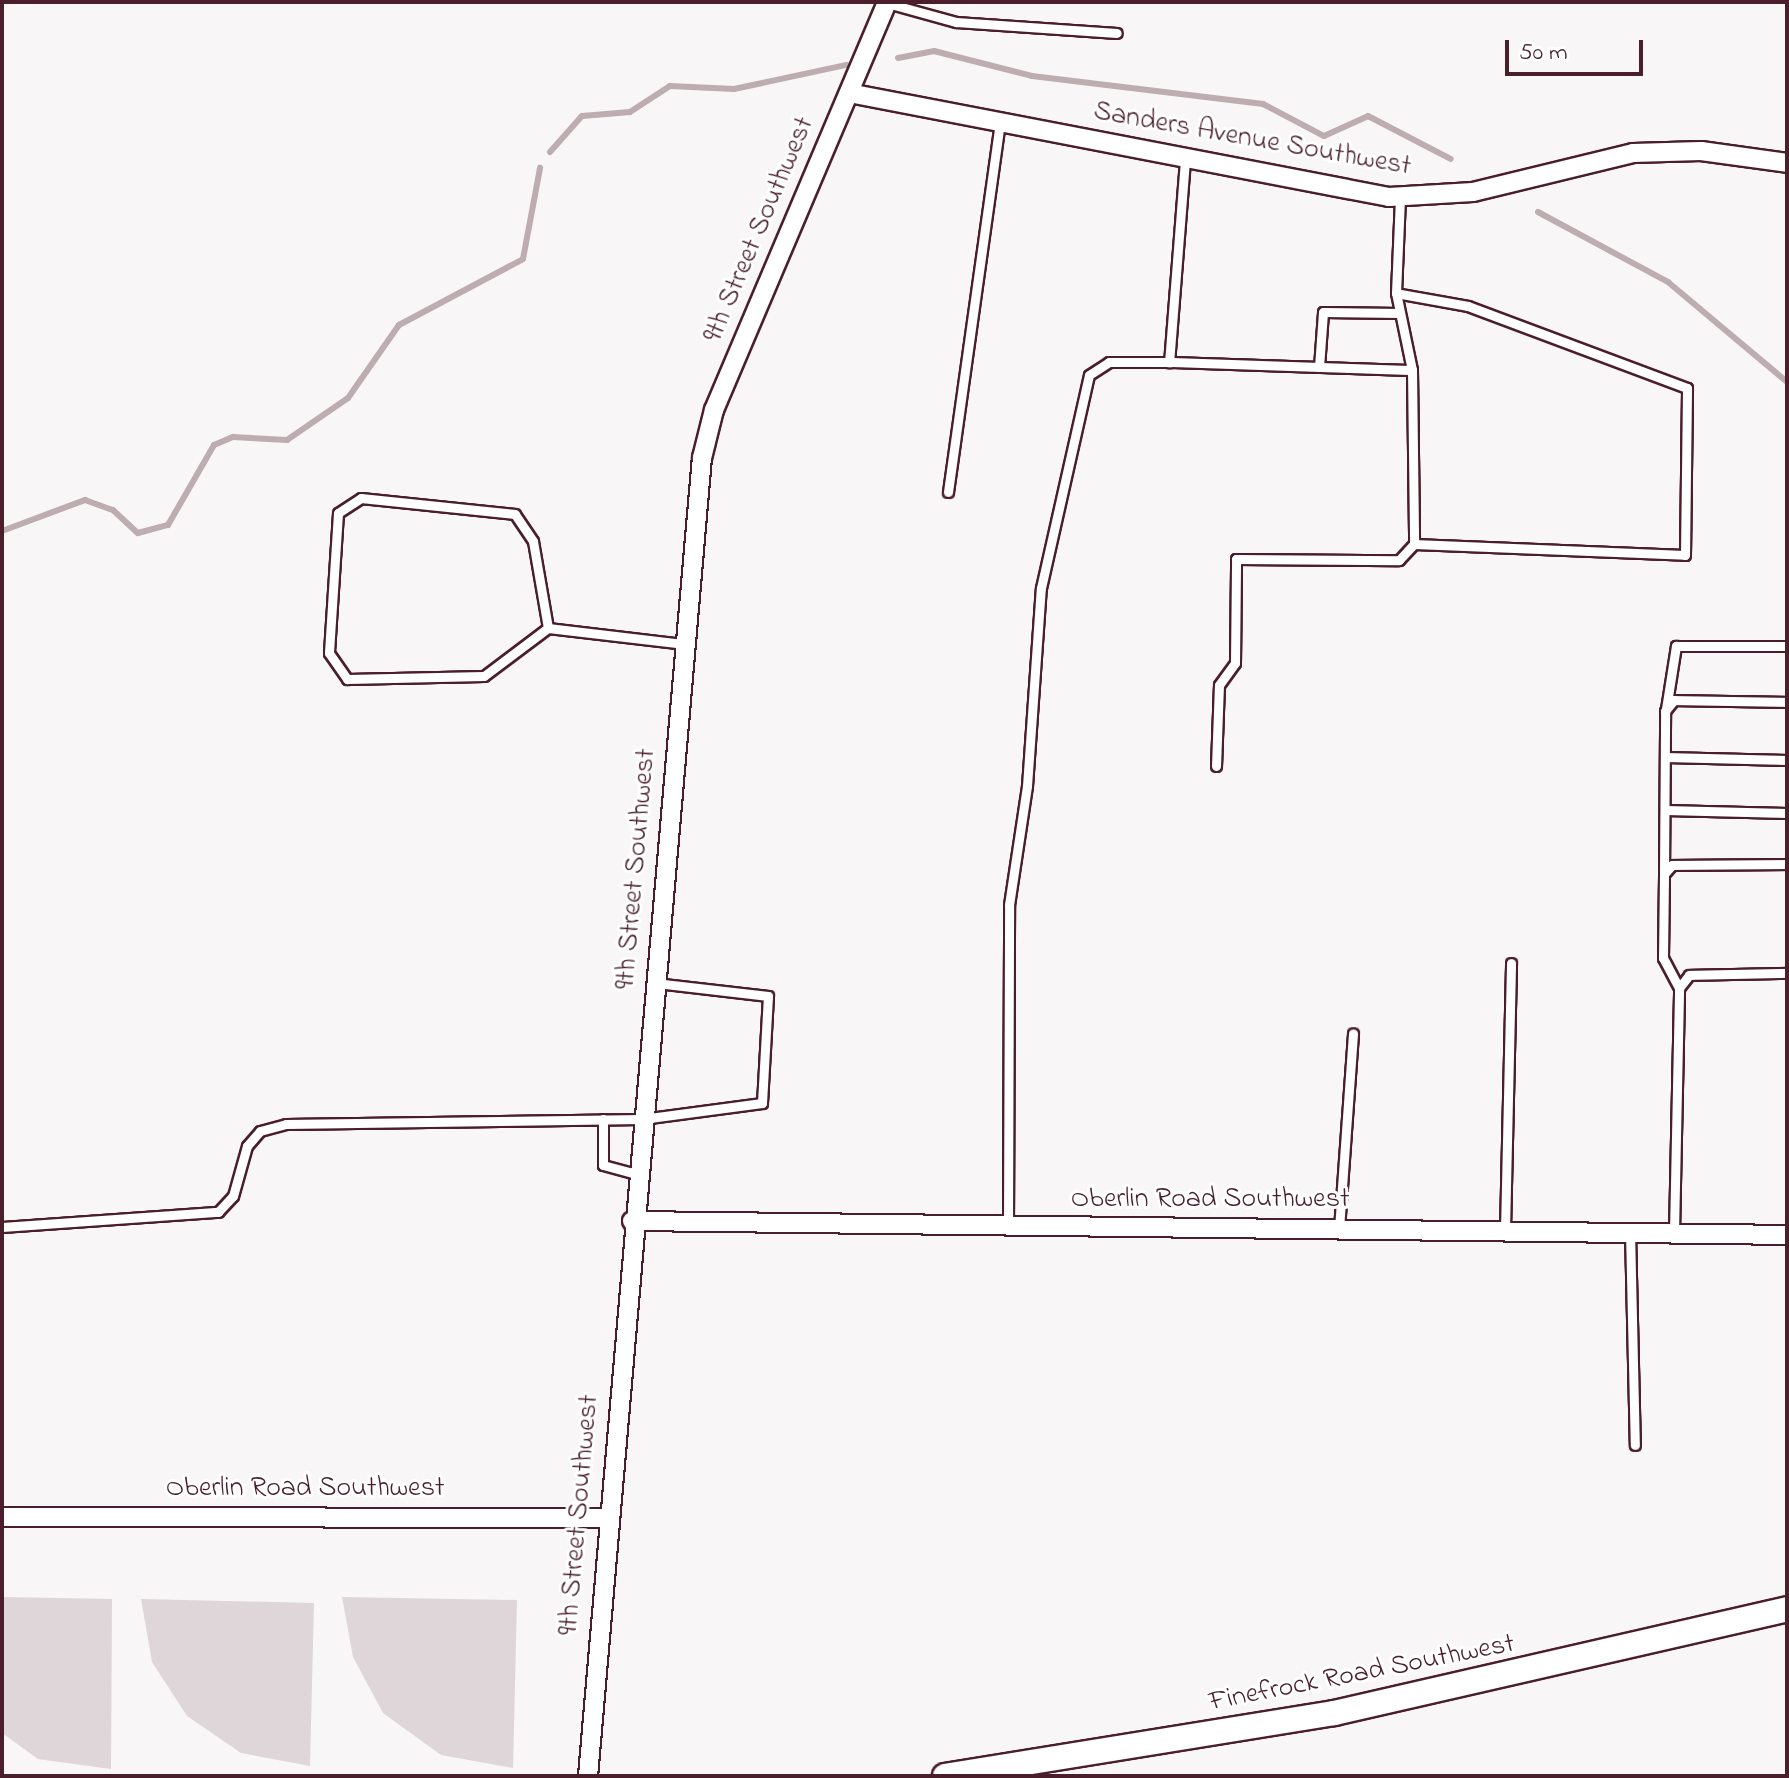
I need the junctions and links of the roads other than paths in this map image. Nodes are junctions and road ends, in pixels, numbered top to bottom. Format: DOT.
graph roads {
  1 [pos="887,3"];
  2 [pos="1117,33"];
  3 [pos="849,93"];
  4 [pos="1000,123"];
  5 [pos="1185,160"];
  6 [pos="1787,163"];
  7 [pos="1400,197"];
  8 [pos="1396,293"];
  9 [pos="1400,313"];
  10 [pos="1169,362"];
  11 [pos="1319,367"];
  12 [pos="1412,370"];
  13 [pos="948,492"];
  14 [pos="1414,544"];
  15 [pos="548,628"];
  16 [pos="685,644"];
  17 [pos="1787,646"];
  18 [pos="1787,702"];
  19 [pos="1665,711"];
  20 [pos="1665,757"];
  21 [pos="1787,760"];
  22 [pos="1216,766"];
  23 [pos="1665,810"];
  24 [pos="1787,813"];
  25 [pos="1787,864"];
  26 [pos="1664,874"];
  27 [pos="1511,963"];
  28 [pos="1787,973"];
  29 [pos="655,982"];
  30 [pos="1679,988"];
  31 [pos="1353,1033"];
  32 [pos="603,1119"];
  33 [pos="642,1119"];
  34 [pos="636,1174"];
  35 [pos="632,1221"];
  36 [pos="1008,1226"];
  37 [pos="2,1227"];
  38 [pos="1339,1229"];
  39 [pos="1505,1230"];
  40 [pos="1630,1231"];
  41 [pos="1674,1232"];
  42 [pos="1787,1235"];
  43 [pos="1635,1445"];
  44 [pos="2,1517"];
  45 [pos="608,1518"];
  46 [pos="1787,1609"];
  47 [pos="588,1776"];
  48 [pos="945,1776"];
  1 -- 2 [label="lane"];
  1 -- 3 [label="street, 9th Street Southwest"];
  3 -- 4 [label="street, Sanders Avenue Southwest"];
  3 -- 16 [label="street, 9th Street Southwest"];
  4 -- 5 [label="street, Sanders Avenue Southwest"];
  4 -- 13 [label="lane"];
  5 -- 7 [label="street, Sanders Avenue Southwest"];
  5 -- 10 [label="lane"];
  6 -- 7 [label="street, Sanders Avenue Southwest"];
  7 -- 8 [label="lane"];
  8 -- 9 [label="lane"];
  8 -- 14 [label="lane"];
  9 -- 11 [label="lane"];
  9 -- 12 [label="lane"];
  10 -- 11 [label="lane"];
  10 -- 36 [label="lane"];
  11 -- 12 [label="lane"];
  12 -- 14 [label="lane"];
  14 -- 22 [label="lane"];
  15 -- 15 [label="lane"];
  15 -- 16 [label="lane"];
  16 -- 29 [label="street, 9th Street Southwest"];
  17 -- 19 [label="lane"];
  18 -- 19 [label="lane"];
  19 -- 20 [label="lane"];
  20 -- 21 [label="lane"];
  20 -- 23 [label="lane"];
  23 -- 24 [label="lane"];
  23 -- 26 [label="lane"];
  25 -- 26 [label="lane"];
  26 -- 30 [label="lane"];
  27 -- 39 [label="lane"];
  28 -- 30 [label="lane"];
  29 -- 33 [label="street, 9th Street Southwest"];
  29 -- 33 [label="lane"];
  30 -- 41 [label="lane"];
  31 -- 38 [label="lane"];
  32 -- 33 [label="lane"];
  32 -- 34 [label="lane"];
  32 -- 37 [label="lane"];
  33 -- 34 [label="street, 9th Street Southwest"];
  34 -- 35 [label="street, 9th Street Southwest"];
  35 -- 36 [label="street, Oberlin Road Southwest"];
  35 -- 45 [label="street, 9th Street Southwest"];
  36 -- 38 [label="street, Oberlin Road Southwest"];
  38 -- 39 [label="street, Oberlin Road Southwest"];
  39 -- 40 [label="street, Oberlin Road Southwest"];
  40 -- 41 [label="street, Oberlin Road Southwest"];
  40 -- 43 [label="lane"];
  41 -- 42 [label="street, Oberlin Road Southwest"];
  44 -- 45 [label="street, Oberlin Road Southwest"];
  45 -- 47 [label="street, 9th Street Southwest"];
  46 -- 48 [label="main road, Finefrock Road Southwest"];
}
